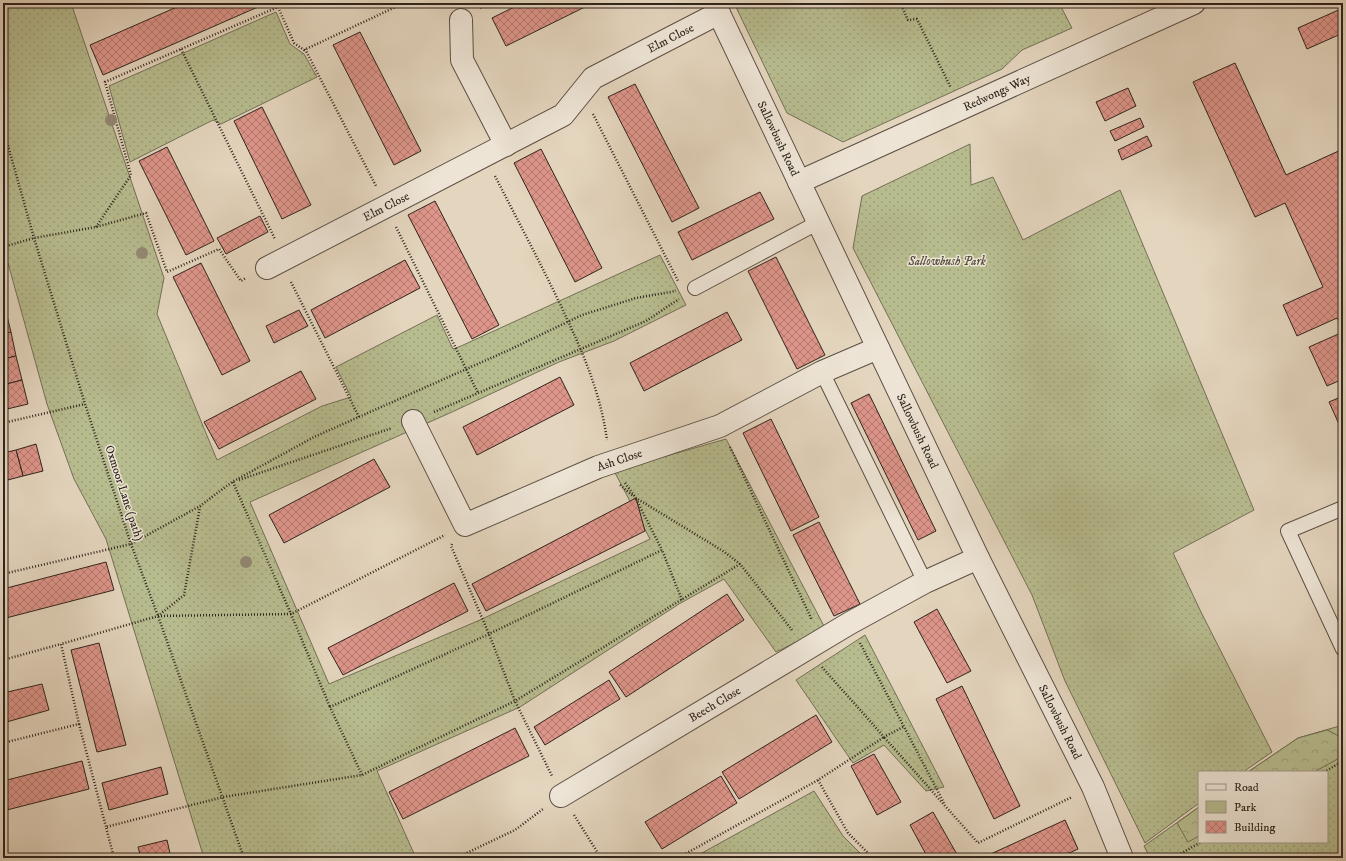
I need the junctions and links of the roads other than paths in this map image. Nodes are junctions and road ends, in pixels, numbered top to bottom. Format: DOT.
graph roads {
  1 [pos="1191,4"];
  2 [pos="716,8"];
  3 [pos="461,20"];
  4 [pos="506,144"];
  5 [pos="799,182"];
  6 [pos="818,222"];
  7 [pos="277,263"];
  8 [pos="689,289"];
  9 [pos="878,348"];
  10 [pos="822,372"];
  11 [pos="413,421"];
  12 [pos="1342,510"];
  13 [pos="978,558"];
  14 [pos="925,582"];
  15 [pos="1343,649"];
  16 [pos="561,796"];
  17 [pos="1122,858"];
  1 -- 5 [label="street, Redwongs Way"];
  2 -- 4 [label="street, Elm Close"];
  2 -- 5 [label="street, Sallowbush Road"];
  3 -- 4 [label="street"];
  4 -- 7 [label="street, Elm Close"];
  5 -- 6 [label="street, Sallowbush Road"];
  6 -- 8 [label="lane"];
  6 -- 9 [label="street, Sallowbush Road"];
  9 -- 10 [label="street, Ash Close"];
  9 -- 13 [label="street, Sallowbush Road"];
  10 -- 11 [label="street, Ash Close"];
  10 -- 14 [label="lane"];
  12 -- 15 [label="lane"];
  13 -- 14 [label="street, Beech Close"];
  13 -- 17 [label="street, Sallowbush Road"];
  14 -- 16 [label="street, Beech Close"];
}
